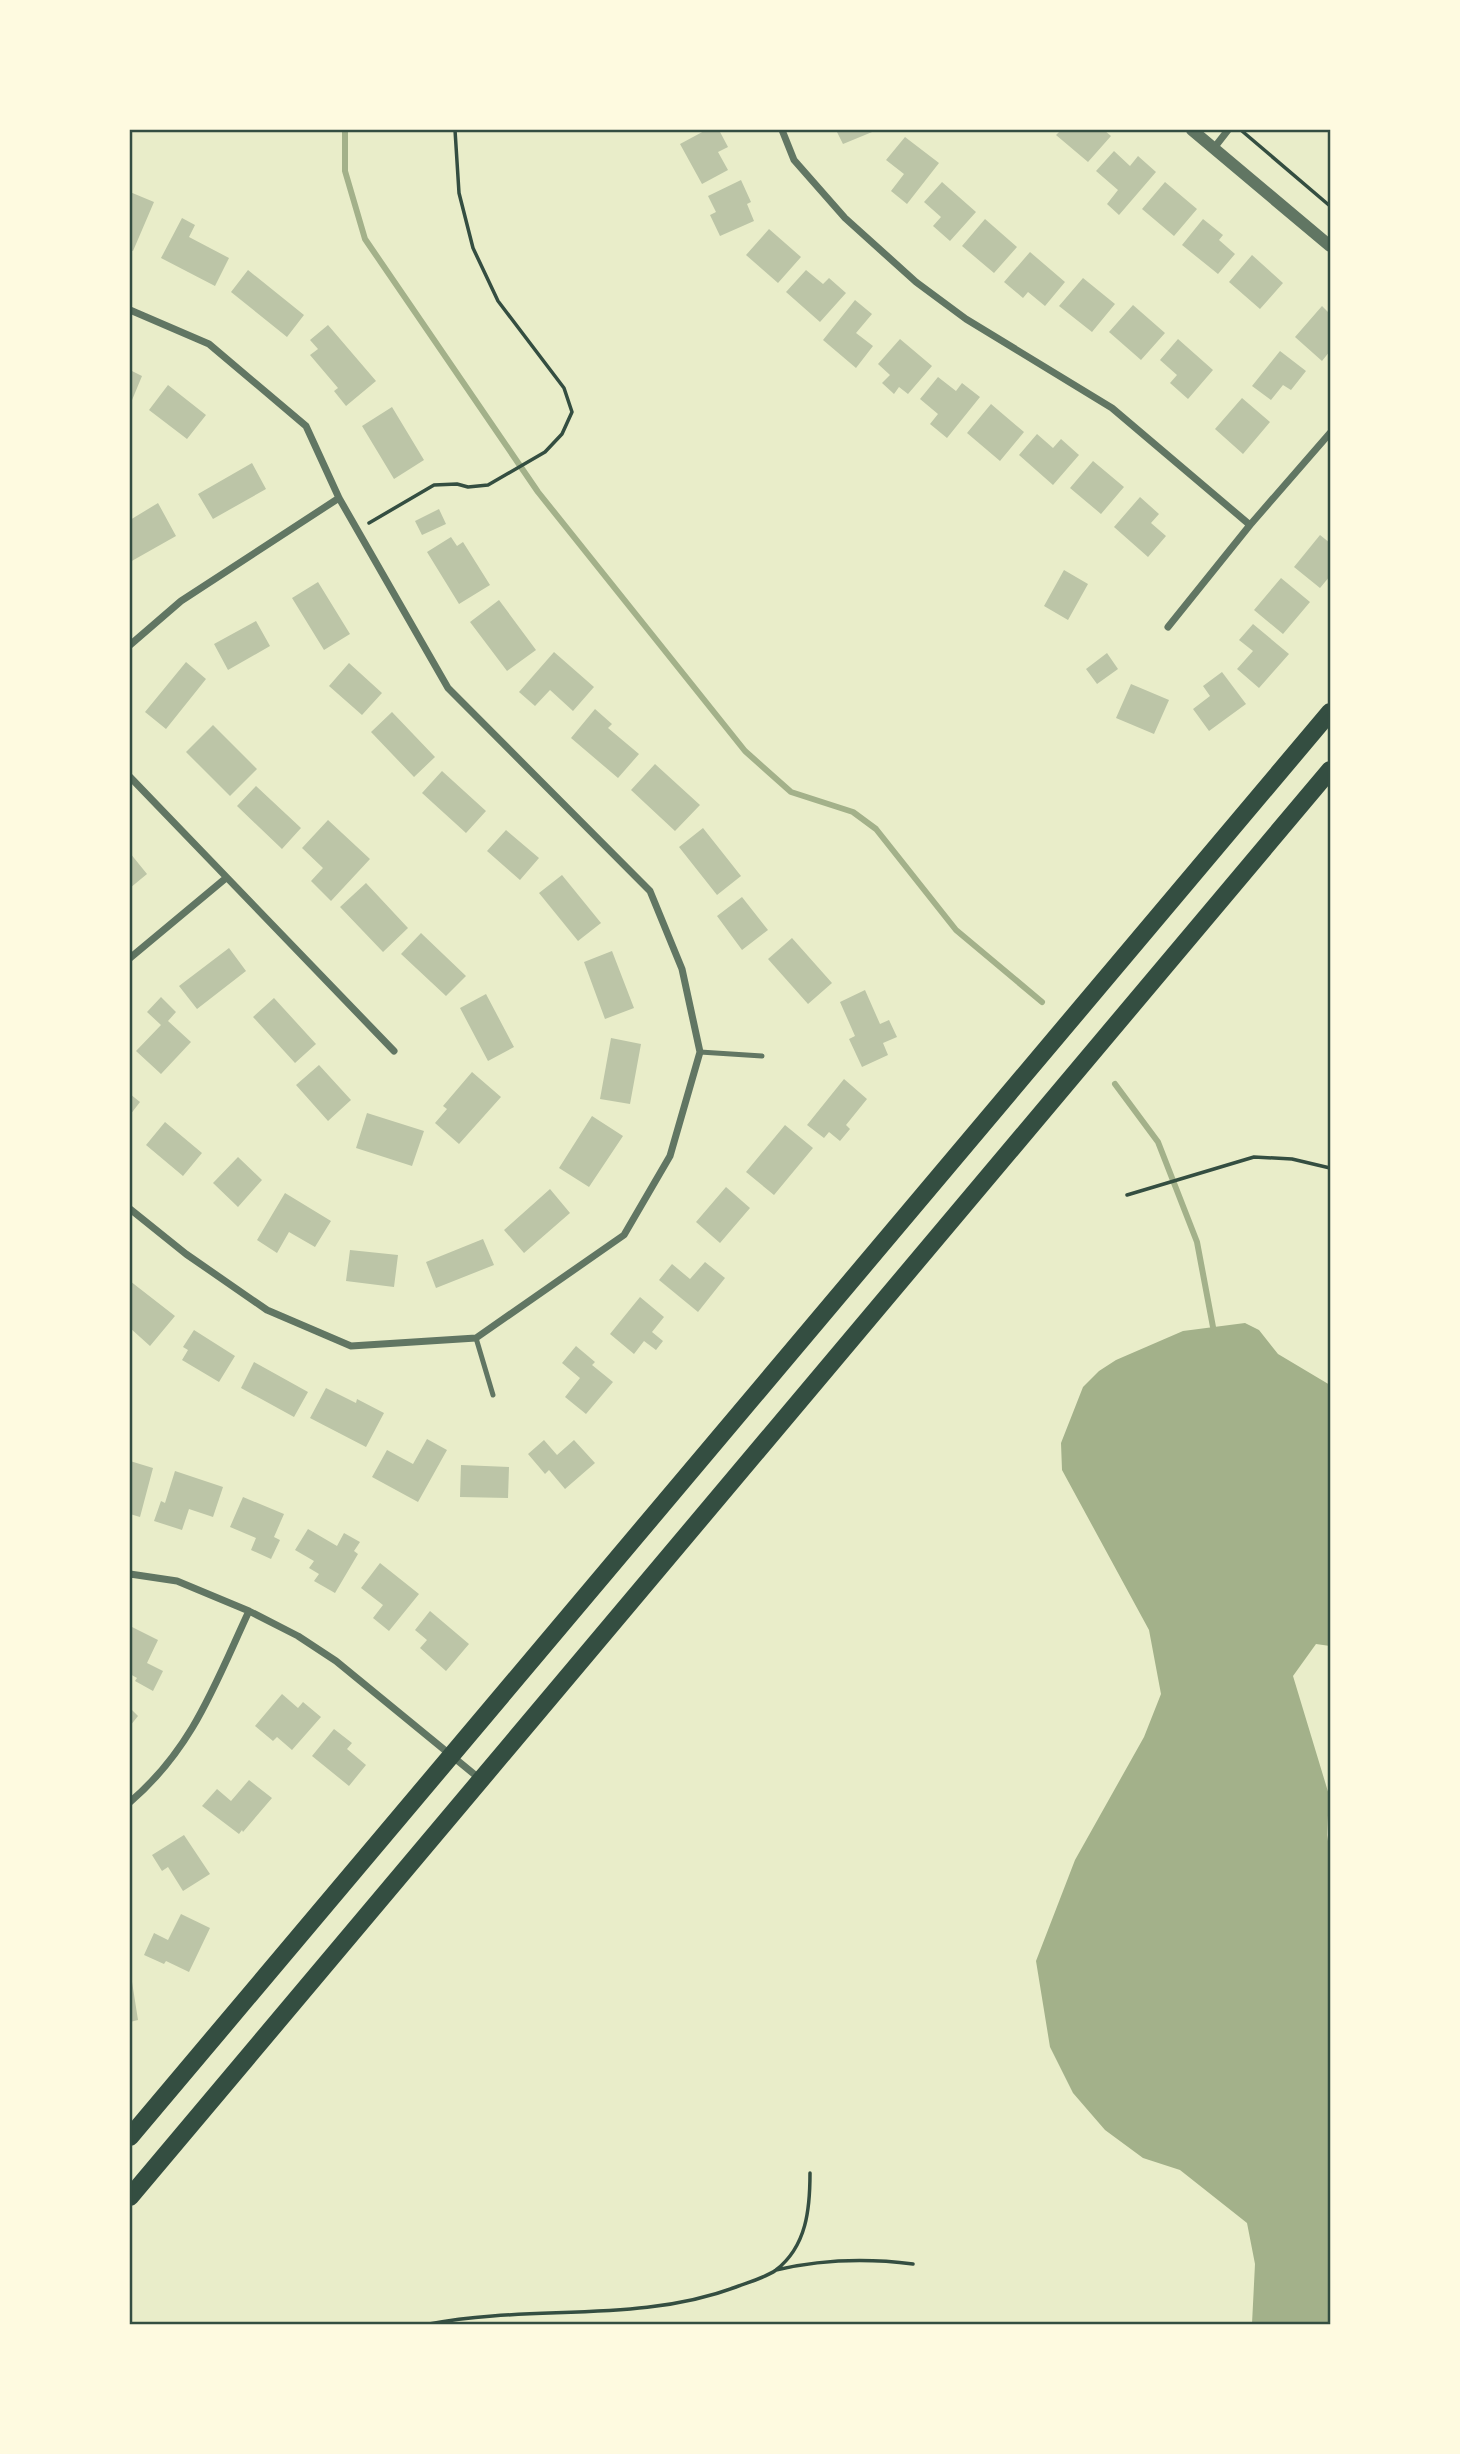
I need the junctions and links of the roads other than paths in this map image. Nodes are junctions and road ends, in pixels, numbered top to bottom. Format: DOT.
graph roads {
  1 [pos="782,130"];
  2 [pos="1192,130"];
  3 [pos="1228,130"];
  4 [pos="1214,148"];
  5 [pos="1331,246"];
  6 [pos="130,310"];
  7 [pos="1331,433"];
  8 [pos="339,498"];
  9 [pos="1250,525"];
  10 [pos="1168,627"];
  11 [pos="130,645"];
  12 [pos="1331,712"];
  13 [pos="1331,770"];
  14 [pos="130,777"];
  15 [pos="226,878"];
  16 [pos="130,958"];
  17 [pos="394,1051"];
  18 [pos="700,1052"];
  19 [pos="762,1056"];
  20 [pos="130,1209"];
  21 [pos="476,1338"];
  22 [pos="493,1395"];
  23 [pos="130,1574"];
  24 [pos="249,1611"];
  25 [pos="451,1755"];
  26 [pos="481,1779"];
  27 [pos="130,1802"];
  28 [pos="130,2137"];
  29 [pos="130,2197"];
  1 -- 9 [label="street"];
  2 -- 4 [label="street"];
  3 -- 4 [label="street"];
  4 -- 5 [label="street"];
  6 -- 8 [label="street"];
  7 -- 9 [label="street"];
  8 -- 11 [label="street"];
  8 -- 18 [label="street"];
  9 -- 10 [label="street"];
  12 -- 25 [label="main road"];
  13 -- 26 [label="main road"];
  14 -- 15 [label="street"];
  15 -- 16 [label="street"];
  15 -- 17 [label="street"];
  18 -- 19 [label="lane"];
  18 -- 21 [label="street"];
  20 -- 21 [label="street"];
  21 -- 22 [label="lane"];
  23 -- 24 [label="street"];
  24 -- 25 [label="street"];
  24 -- 27 [label="street"];
  25 -- 26 [label="street"];
  25 -- 28 [label="main road"];
  26 -- 29 [label="main road"];
}
